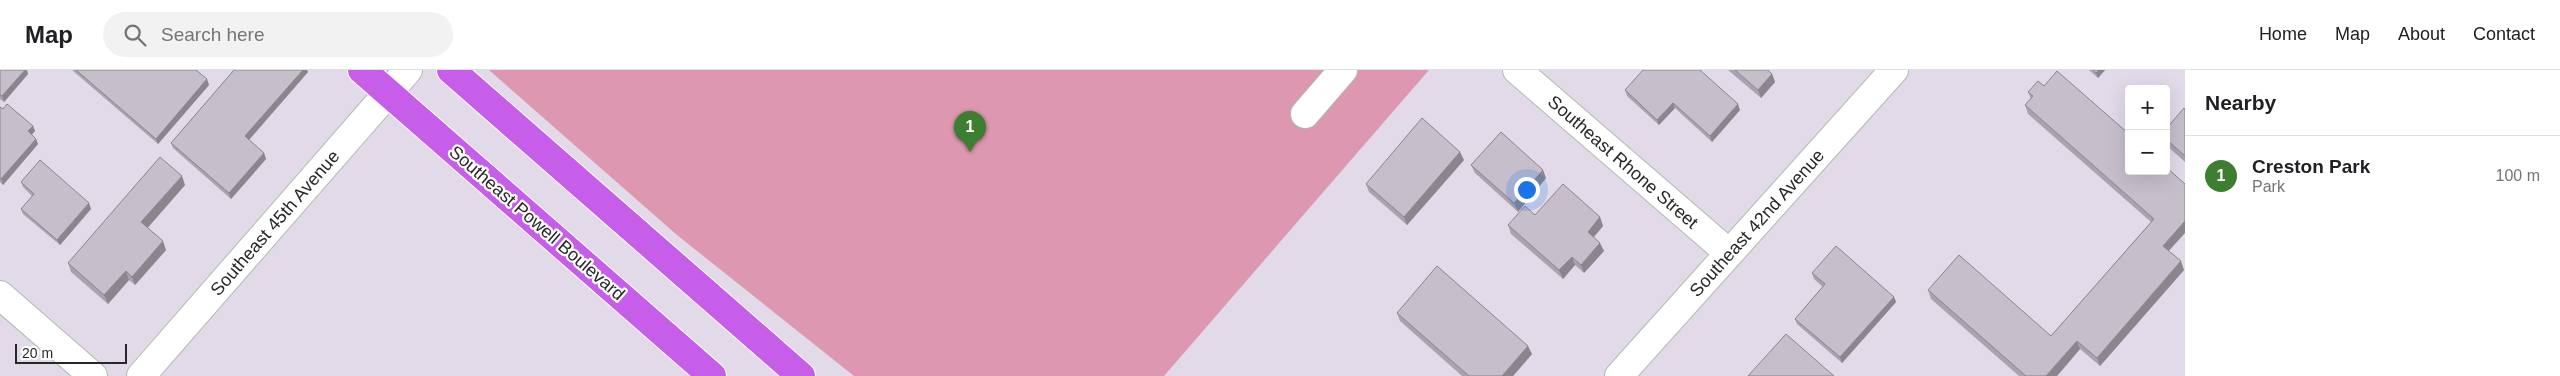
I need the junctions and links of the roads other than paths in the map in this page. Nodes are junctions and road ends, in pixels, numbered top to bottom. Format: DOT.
graph roads {
  1 [pos="362,70"];
  2 [pos="408,70"];
  3 [pos="451,70"];
  4 [pos="1343,70"];
  5 [pos="1517,70"];
  6 [pos="1894,70"];
  7 [pos="388,93"];
  8 [pos="1305,114"];
  9 [pos="1730,253"];
  10 [pos="0,295"];
  11 [pos="93,376"];
  12 [pos="141,376"];
  13 [pos="712,376"];
  14 [pos="801,376"];
  15 [pos="1619,376"];
  1 -- 7 [label="main road, Southeast Powell Boulevard"];
  2 -- 7 [label="street, Southeast 45th Avenue"];
  3 -- 14 [label="main road"];
  4 -- 8 [label="street"];
  5 -- 9 [label="street, Southeast Rhone Street"];
  6 -- 9 [label="street, Southeast 42nd Avenue"];
  7 -- 12 [label="street, Southeast 45th Avenue"];
  7 -- 13 [label="main road, Southeast Powell Boulevard"];
  9 -- 15 [label="street, Southeast 42nd Avenue"];
  10 -- 11 [label="street"];
}
